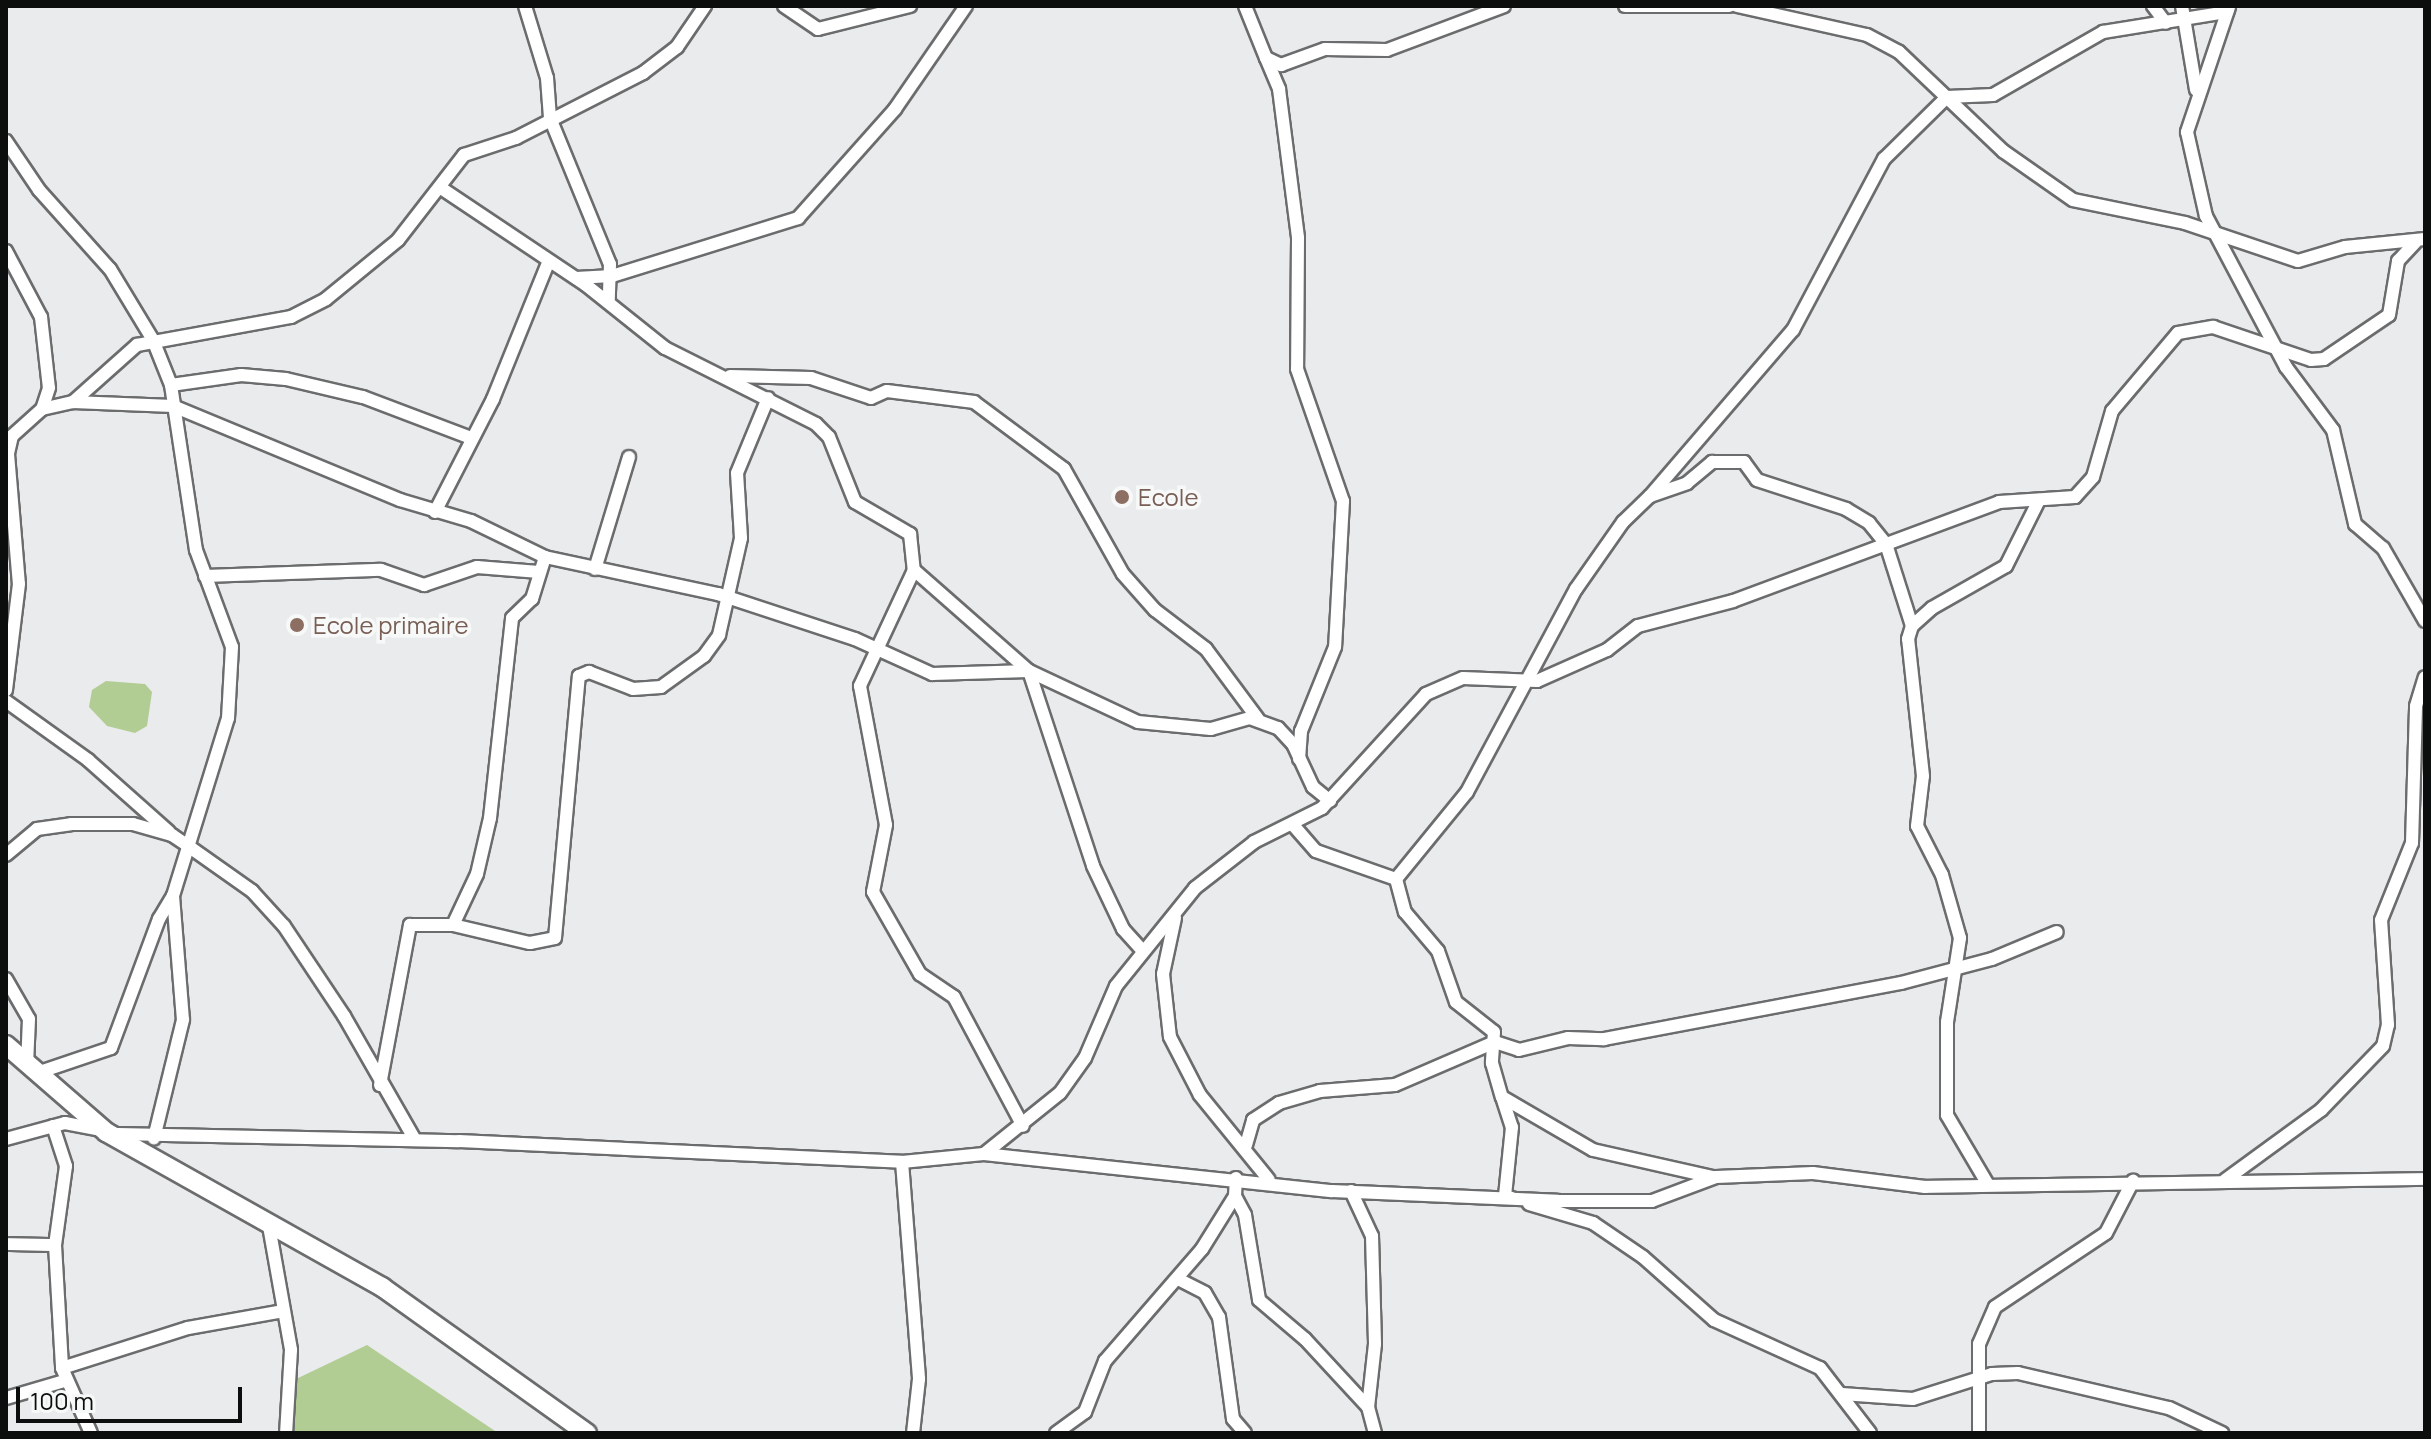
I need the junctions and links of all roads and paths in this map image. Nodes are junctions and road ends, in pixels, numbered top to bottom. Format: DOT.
graph roads {
  1 [pos="525,6"];
  2 [pos="705,6"];
  3 [pos="784,6"];
  4 [pos="910,6"];
  5 [pos="966,6"];
  6 [pos="1245,6"];
  7 [pos="1504,6"];
  8 [pos="1625,6"];
  9 [pos="1729,6"];
  10 [pos="1737,6"];
  11 [pos="2153,6"];
  12 [pos="1642,8"];
  13 [pos="2228,9"];
  14 [pos="2184,12"];
  15 [pos="2166,23"];
  16 [pos="1266,58"];
  17 [pos="1947,97"];
  18 [pos="2197,98"];
  19 [pos="550,118"];
  20 [pos="6,141"];
  21 [pos="441,188"];
  22 [pos="2213,233"];
  23 [pos="2420,241"];
  24 [pos="6,251"];
  25 [pos="548,263"];
  26 [pos="612,276"];
  27 [pos="573,278"];
  28 [pos="609,301"];
  29 [pos="153,340"];
  30 [pos="2277,349"];
  31 [pos="730,376"];
  32 [pos="171,385"];
  33 [pos="768,398"];
  34 [pos="73,402"];
  35 [pos="173,406"];
  36 [pos="42,409"];
  37 [pos="471,438"];
  38 [pos="629,457"];
  39 [pos="1650,496"];
  40 [pos="2039,500"];
  41 [pos="435,512"];
  42 [pos="1886,544"];
  43 [pos="545,557"];
  44 [pos="595,569"];
  45 [pos="914,570"];
  46 [pos="539,572"];
  47 [pos="205,576"];
  48 [pos="731,598"];
  49 [pos="2425,621"];
  50 [pos="1912,626"];
  51 [pos="874,649"];
  52 [pos="1029,671"];
  53 [pos="2425,677"];
  54 [pos="1529,681"];
  55 [pos="6,690"];
  56 [pos="6,701"];
  57 [pos="1258,719"];
  58 [pos="1299,759"];
  59 [pos="1330,801"];
  60 [pos="1294,826"];
  61 [pos="172,835"];
  62 [pos="191,848"];
  63 [pos="6,855"];
  64 [pos="1396,879"];
  65 [pos="173,896"];
  66 [pos="1176,914"];
  67 [pos="453,925"];
  68 [pos="2057,932"];
  69 [pos="1142,950"];
  70 [pos="1955,968"];
  71 [pos="6,979"];
  72 [pos="1495,1042"];
  73 [pos="6,1045"];
  74 [pos="32,1069"];
  75 [pos="380,1085"];
  76 [pos="1502,1097"];
  77 [pos="53,1126"];
  78 [pos="1023,1126"];
  79 [pos="106,1132"];
  80 [pos="154,1138"];
  81 [pos="6,1139"];
  82 [pos="415,1140"];
  83 [pos="1246,1145"];
  84 [pos="984,1154"];
  85 [pos="902,1162"];
  86 [pos="1716,1177"];
  87 [pos="1236,1178"];
  88 [pos="2425,1179"];
  89 [pos="1269,1180"];
  90 [pos="2225,1180"];
  91 [pos="2133,1181"];
  92 [pos="1987,1183"];
  93 [pos="1351,1191"];
  94 [pos="1235,1196"];
  95 [pos="1505,1196"];
  96 [pos="269,1226"];
  97 [pos="6,1244"];
  98 [pos="55,1245"];
  99 [pos="1178,1279"];
  100 [pos="283,1311"];
  101 [pos="63,1375"];
  102 [pos="1979,1378"];
  103 [pos="1842,1394"];
  104 [pos="6,1398"];
  105 [pos="1368,1407"];
  106 [pos="91,1433"];
  107 [pos="286,1433"];
  108 [pos="587,1433"];
  109 [pos="913,1433"];
  110 [pos="1056,1433"];
  111 [pos="1245,1433"];
  112 [pos="1375,1433"];
  113 [pos="1870,1433"];
  114 [pos="1979,1433"];
  115 [pos="2222,1433"];
  1 -- 19 [label="street"];
  2 -- 19 [label="street"];
  3 -- 4 [label="street"];
  5 -- 26 [label="street"];
  6 -- 16 [label="street"];
  7 -- 16 [label="street"];
  8 -- 12 [label="street"];
  9 -- 12 [label="street"];
  10 -- 17 [label="street"];
  11 -- 15 [label="street"];
  13 -- 14 [label="street"];
  13 -- 18 [label="street"];
  14 -- 15 [label="street"];
  14 -- 18 [label="street"];
  15 -- 17 [label="street"];
  16 -- 58 [label="street"];
  17 -- 22 [label="street"];
  17 -- 39 [label="street"];
  18 -- 22 [label="street"];
  19 -- 21 [label="street"];
  19 -- 26 [label="street"];
  20 -- 29 [label="street"];
  21 -- 25 [label="street"];
  21 -- 29 [label="street"];
  22 -- 23 [label="street"];
  22 -- 30 [label="street"];
  23 -- 30 [label="street"];
  24 -- 36 [label="street"];
  25 -- 27 [label="street"];
  25 -- 37 [label="street"];
  26 -- 27 [label="street"];
  26 -- 28 [label="street"];
  27 -- 28 [label="street"];
  28 -- 31 [label="street"];
  29 -- 32 [label="street"];
  29 -- 34 [label="street"];
  30 -- 40 [label="street"];
  30 -- 49 [label="street"];
  31 -- 33 [label="street"];
  31 -- 57 [label="street"];
  32 -- 35 [label="street"];
  32 -- 37 [label="street"];
  33 -- 45 [label="street"];
  33 -- 48 [label="street"];
  34 -- 35 [label="street"];
  34 -- 36 [label="street"];
  35 -- 41 [label="street"];
  35 -- 47 [label="street"];
  36 -- 55 [label="street"];
  37 -- 41 [label="street"];
  38 -- 44 [label="street"];
  39 -- 42 [label="street"];
  39 -- 54 [label="street"];
  40 -- 42 [label="street"];
  40 -- 50 [label="street"];
  41 -- 43 [label="street"];
  42 -- 50 [label="street"];
  42 -- 54 [label="street"];
  43 -- 44 [label="street"];
  43 -- 46 [label="street"];
  44 -- 48 [label="street"];
  45 -- 51 [label="street"];
  45 -- 52 [label="street"];
  46 -- 47 [label="street"];
  46 -- 67 [label="street"];
  47 -- 62 [label="street"];
  48 -- 51 [label="street"];
  48 -- 67 [label="street"];
  50 -- 70 [label="street"];
  51 -- 52 [label="street"];
  51 -- 78 [label="street"];
  52 -- 57 [label="street"];
  52 -- 69 [label="street"];
  53 -- 90 [label="street"];
  54 -- 59 [label="street"];
  54 -- 64 [label="street"];
  56 -- 61 [label="street"];
  57 -- 58 [label="street"];
  58 -- 59 [label="street"];
  59 -- 60 [label="street"];
  60 -- 64 [label="street"];
  60 -- 66 [label="street"];
  61 -- 62 [label="street"];
  61 -- 63 [label="street"];
  62 -- 65 [label="street"];
  62 -- 75 [label="street"];
  64 -- 72 [label="street"];
  65 -- 74 [label="street"];
  65 -- 80 [label="street"];
  66 -- 69 [label="street"];
  66 -- 83 [label="street"];
  67 -- 75 [label="street"];
  68 -- 70 [label="street"];
  69 -- 78 [label="street"];
  70 -- 72 [label="street"];
  70 -- 92 [label="street"];
  71 -- 74 [label="street"];
  72 -- 76 [label="street"];
  72 -- 83 [label="street"];
  73 -- 74 [label="street"];
  74 -- 79 [label="street"];
  75 -- 82 [label="street"];
  76 -- 86 [label="street"];
  76 -- 95 [label="street"];
  77 -- 79 [label="street"];
  77 -- 81 [label="street"];
  77 -- 98 [label="street"];
  78 -- 84 [label="street"];
  79 -- 80 [label="street"];
  79 -- 96 [label="street"];
  80 -- 82 [label="street"];
  82 -- 85 [label="street"];
  83 -- 89 [label="street"];
  84 -- 85 [label="street"];
  84 -- 87 [label="street"];
  85 -- 109 [label="street"];
  86 -- 92 [label="street"];
  86 -- 95 [label="street"];
  87 -- 89 [label="street"];
  87 -- 94 [label="street"];
  88 -- 90 [label="street"];
  89 -- 93 [label="street"];
  90 -- 91 [label="street"];
  91 -- 92 [label="street"];
  91 -- 102 [label="street"];
  93 -- 95 [label="street"];
  93 -- 105 [label="street"];
  94 -- 99 [label="street"];
  94 -- 105 [label="street"];
  95 -- 103 [label="street"];
  96 -- 100 [label="street"];
  96 -- 108 [label="street"];
  97 -- 98 [label="street"];
  98 -- 101 [label="street"];
  99 -- 110 [label="street"];
  99 -- 111 [label="street"];
  100 -- 101 [label="street"];
  100 -- 107 [label="street"];
  101 -- 104 [label="street"];
  101 -- 106 [label="street"];
  102 -- 103 [label="street"];
  102 -- 114 [label="street"];
  102 -- 115 [label="street"];
  103 -- 113 [label="street"];
  105 -- 112 [label="street"];
}
